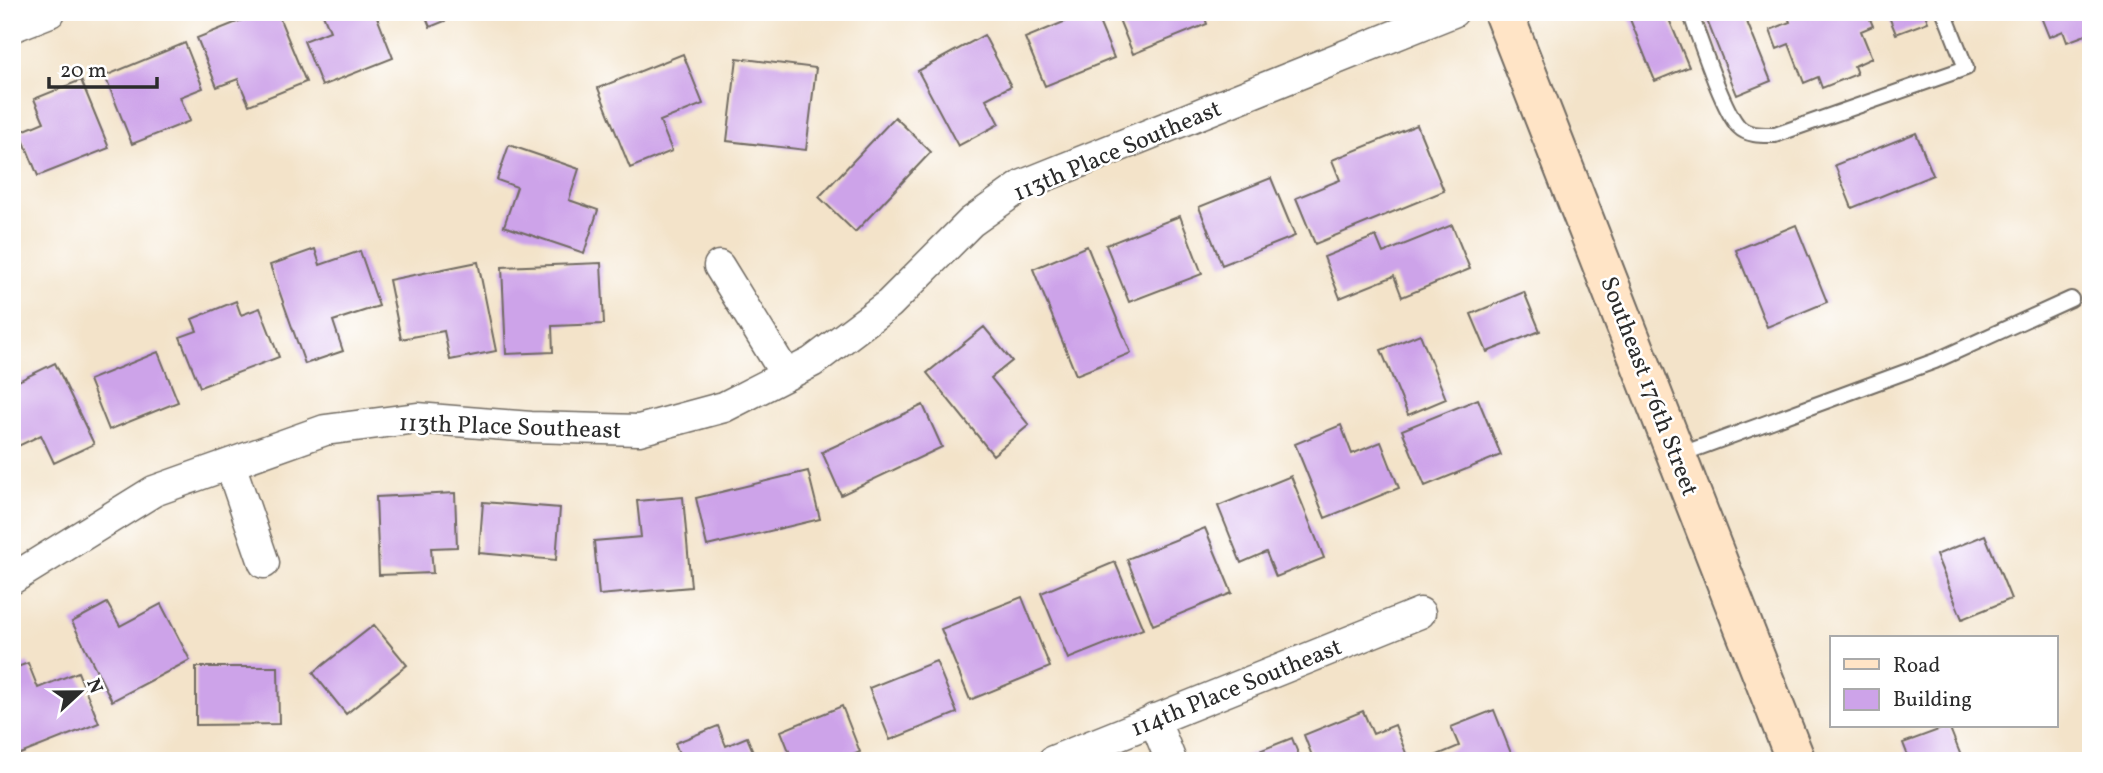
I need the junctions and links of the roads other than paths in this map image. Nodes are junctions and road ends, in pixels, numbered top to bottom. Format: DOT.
graph roads {
  1 [pos="50,12"];
  2 [pos="1453,12"];
  3 [pos="1503,12"];
  4 [pos="1690,12"];
  5 [pos="1944,12"];
  6 [pos="12,27"];
  7 [pos="719,266"];
  8 [pos="2071,299"];
  9 [pos="786,375"];
  10 [pos="1677,456"];
  11 [pos="230,464"];
  12 [pos="264,564"];
  13 [pos="12,579"];
  14 [pos="1420,613"];
  15 [pos="1154,719"];
  16 [pos="1053,761"];
  17 [pos="1171,761"];
  18 [pos="1797,761"];
  1 -- 6 [label="street"];
  2 -- 9 [label="street, 113th Place Southeast"];
  3 -- 10 [label="main road, Southeast 176th Street"];
  4 -- 5 [label="lane"];
  7 -- 9 [label="street"];
  8 -- 10 [label="lane"];
  9 -- 11 [label="street, 113th Place Southeast"];
  10 -- 18 [label="main road, Southeast 176th Street"];
  11 -- 12 [label="street"];
  11 -- 13 [label="street, 113th Place Southeast"];
  14 -- 15 [label="street, 114th Place Southeast"];
  15 -- 16 [label="street, 114th Place Southeast"];
  15 -- 17 [label="street"];
}
